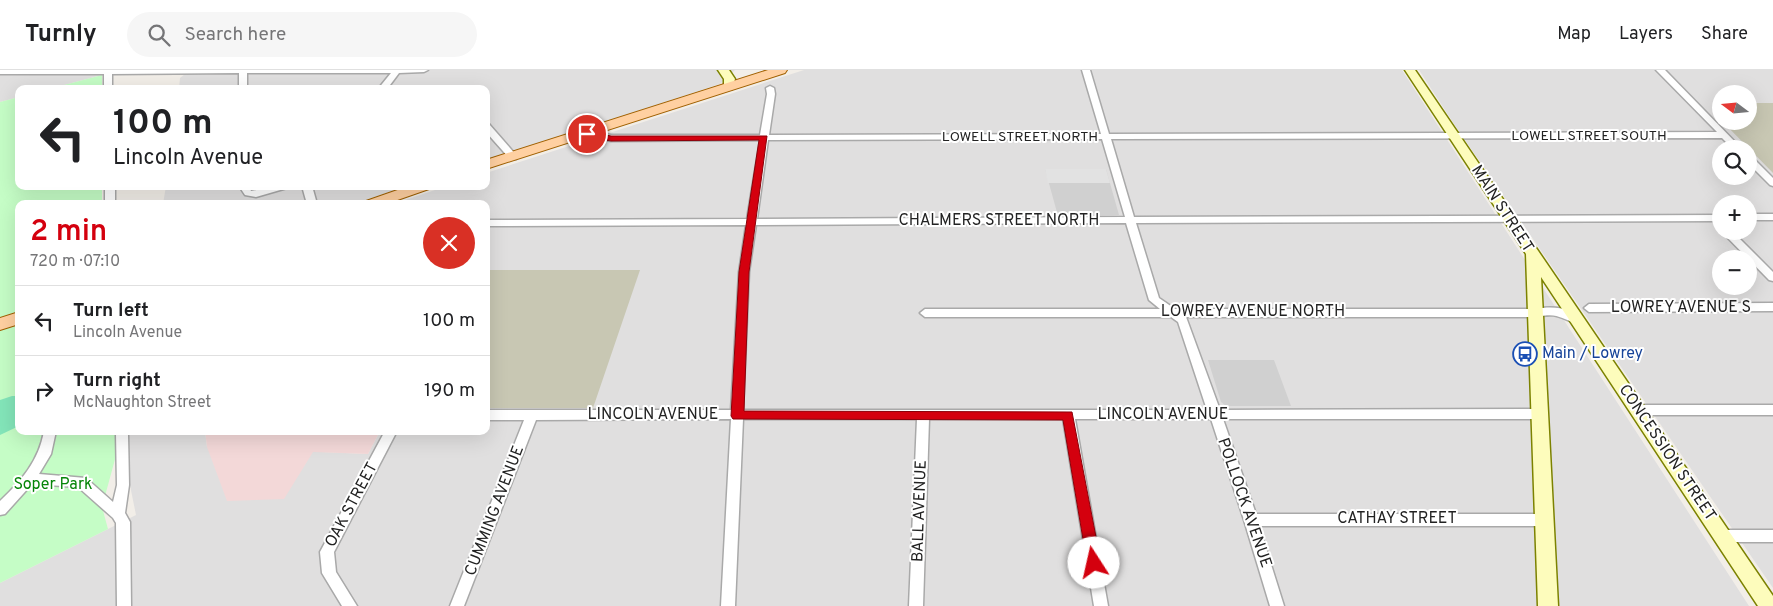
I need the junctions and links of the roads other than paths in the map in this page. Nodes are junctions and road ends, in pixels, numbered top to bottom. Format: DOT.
graph roads {
  1 [pos="397,70"];
  2 [pos="424,70"];
  3 [pos="723,70"];
  4 [pos="781,70"];
  5 [pos="1086,70"];
  6 [pos="1410,70"];
  7 [pos="1660,70"];
  8 [pos="243,71"];
  9 [pos="0,72"];
  10 [pos="108,72"];
  11 [pos="108,85"];
  12 [pos="243,85"];
  13 [pos="385,85"];
  14 [pos="728,87"];
  15 [pos="770,88"];
  16 [pos="490,131"];
  17 [pos="587,134"];
  18 [pos="1725,135"];
  19 [pos="1454,136"];
  20 [pos="1105,137"];
  21 [pos="764,138"];
  22 [pos="1730,140"];
  23 [pos="513,157"];
  24 [pos="490,164"];
  25 [pos="1757,167"];
  26 [pos="1773,184"];
  27 [pos="246,190"];
  28 [pos="272,190"];
  29 [pos="412,190"];
  30 [pos="383,200"];
  31 [pos="1773,217"];
  32 [pos="1712,218"];
  33 [pos="1757,218"];
  34 [pos="1511,219"];
  35 [pos="1130,220"];
  36 [pos="752,222"];
  37 [pos="490,224"];
  38 [pos="1735,240"];
  39 [pos="1532,250"];
  40 [pos="1773,278"];
  41 [pos="1773,307"];
  42 [pos="1172,312"];
  43 [pos="1536,312"];
  44 [pos="925,313"];
  45 [pos="1584,314"];
  46 [pos="15,319"];
  47 [pos="0,324"];
  48 [pos="1638,410"];
  49 [pos="1773,410"];
  50 [pos="1540,414"];
  51 [pos="490,415"];
  52 [pos="532,415"];
  53 [pos="1068,415"];
  54 [pos="1215,415"];
  55 [pos="738,416"];
  56 [pos="923,416"];
  57 [pos="50,435"];
  58 [pos="122,435"];
  59 [pos="389,435"];
  60 [pos="29,479"];
  61 [pos="0,510"];
  62 [pos="118,514"];
  63 [pos="1251,520"];
  64 [pos="1544,520"];
  65 [pos="1721,536"];
  66 [pos="1773,536"];
  67 [pos="124,606"];
  68 [pos="350,606"];
  69 [pos="458,606"];
  70 [pos="728,606"];
  71 [pos="916,606"];
  72 [pos="1101,606"];
  73 [pos="1277,606"];
  74 [pos="1548,606"];
  75 [pos="1769,606"];
  1 -- 2 [label="street"];
  1 -- 8 [label="street"];
  1 -- 13 [label="street"];
  3 -- 14 [label="main road"];
  4 -- 14 [label="main road"];
  5 -- 20 [label="street, POLLOCK AVENUE"];
  6 -- 19 [label="main road, MAIN STREET"];
  7 -- 18 [label="street"];
  8 -- 10 [label="street"];
  8 -- 12 [label="street"];
  9 -- 10 [label="street"];
  10 -- 11 [label="street"];
  14 -- 17 [label="main road"];
  15 -- 21 [label="street"];
  16 -- 23 [label="street"];
  17 -- 21 [label="street, LOWELL STREET NORTH"];
  17 -- 23 [label="main road"];
  18 -- 19 [label="street, LOWELL STREET SOUTH"];
  18 -- 22 [label="street"];
  19 -- 20 [label="street, LOWELL STREET NORTH"];
  19 -- 34 [label="main road, MAIN STREET"];
  20 -- 21 [label="street, LOWELL STREET NORTH"];
  20 -- 35 [label="street, POLLOCK AVENUE"];
  21 -- 36 [label="street"];
  23 -- 24 [label="main road"];
  25 -- 26 [label="street"];
  27 -- 28 [label="street"];
  29 -- 30 [label="main road"];
  31 -- 33 [label="street"];
  32 -- 34 [label="street, CHALMERS STREET NORTH"];
  34 -- 35 [label="street, CHALMERS STREET NORTH"];
  34 -- 39 [label="main road, MAIN STREET"];
  35 -- 36 [label="street, CHALMERS STREET NORTH"];
  35 -- 42 [label="street, POLLOCK AVENUE"];
  36 -- 37 [label="street, CHALMERS STREET NORTH"];
  36 -- 55 [label="street"];
  38 -- 40 [label="street"];
  39 -- 43 [label="main road, MAIN STREET"];
  39 -- 45 [label="main road, CONCESSION STREET"];
  41 -- 45 [label="street, LOWREY AVENUE S"];
  42 -- 43 [label="street, LOWREY AVENUE NORTH"];
  42 -- 44 [label="street, LOWREY AVENUE NORTH"];
  42 -- 54 [label="street, POLLOCK AVENUE"];
  43 -- 45 [label="street, LOWREY AVENUE NORTH"];
  43 -- 50 [label="main road, MAIN STREET"];
  45 -- 48 [label="main road, CONCESSION STREET"];
  46 -- 47 [label="main road"];
  48 -- 49 [label="street"];
  48 -- 65 [label="main road, CONCESSION STREET"];
  50 -- 54 [label="street, LINCOLN AVENUE"];
  50 -- 64 [label="main road, MAIN STREET"];
  51 -- 52 [label="street, LINCOLN AVENUE"];
  52 -- 55 [label="street, LINCOLN AVENUE"];
  52 -- 69 [label="street, CUMMING AVENUE"];
  53 -- 54 [label="street, LINCOLN AVENUE"];
  53 -- 56 [label="street, LINCOLN AVENUE"];
  53 -- 72 [label="street"];
  54 -- 63 [label="street, POLLOCK AVENUE"];
  55 -- 56 [label="street, LINCOLN AVENUE"];
  55 -- 70 [label="street"];
  56 -- 71 [label="street, BALL AVENUE"];
  57 -- 60 [label="street"];
  58 -- 62 [label="street"];
  59 -- 68 [label="street, OAK STREET"];
  60 -- 61 [label="street"];
  60 -- 62 [label="street"];
  62 -- 67 [label="street"];
  63 -- 64 [label="street, CATHAY STREET"];
  63 -- 73 [label="street, POLLOCK AVENUE"];
  64 -- 74 [label="main road, MAIN STREET"];
  65 -- 66 [label="street"];
  65 -- 75 [label="main road, CONCESSION STREET"];
}
